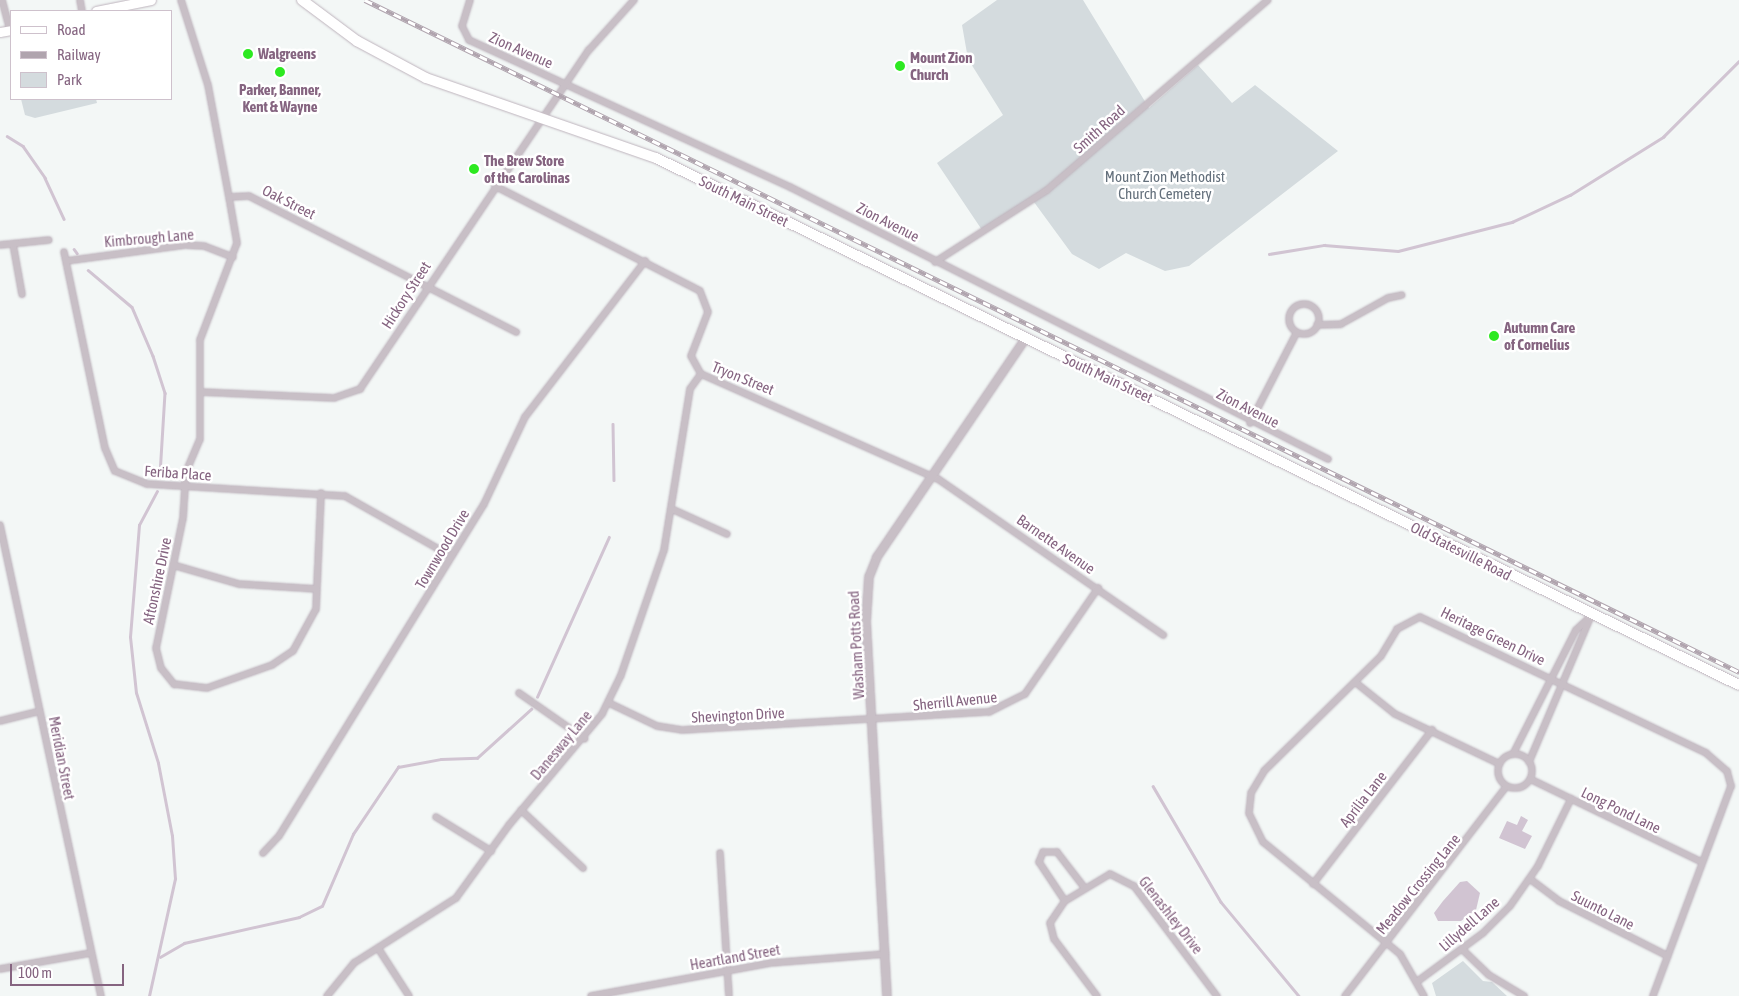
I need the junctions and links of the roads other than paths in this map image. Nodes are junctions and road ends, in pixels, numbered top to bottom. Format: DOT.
graph roads {
  1 [pos="2,0"];
  2 [pos="151,0"];
  3 [pos="181,0"];
  4 [pos="302,0"];
  5 [pos="307,0"];
  6 [pos="470,0"];
  7 [pos="634,0"];
  8 [pos="1268,0"];
  9 [pos="101,10"];
  10 [pos="315,10"];
  11 [pos="10,27"];
  12 [pos="568,83"];
  13 [pos="542,120"];
  14 [pos="495,186"];
  15 [pos="229,197"];
  16 [pos="49,240"];
  17 [pos="13,244"];
  18 [pos="0,246"];
  19 [pos="64,252"];
  20 [pos="233,257"];
  21 [pos="66,261"];
  22 [pos="645,261"];
  23 [pos="935,262"];
  24 [pos="427,285"];
  25 [pos="22,294"];
  26 [pos="1402,295"];
  27 [pos="1317,326"];
  28 [pos="516,332"];
  29 [pos="1297,332"];
  30 [pos="1025,339"];
  31 [pos="701,374"];
  32 [pos="201,392"];
  33 [pos="1184,414"];
  34 [pos="1250,423"];
  35 [pos="1328,459"];
  36 [pos="932,476"];
  37 [pos="184,486"];
  38 [pos="321,493"];
  39 [pos="674,510"];
  40 [pos="0,525"];
  41 [pos="727,534"];
  42 [pos="451,556"];
  43 [pos="173,565"];
  44 [pos="317,588"];
  45 [pos="1098,588"];
  46 [pos="1591,616"];
  47 [pos="1163,635"];
  48 [pos="1553,678"];
  49 [pos="1355,682"];
  50 [pos="1563,683"];
  51 [pos="1739,685"];
  52 [pos="519,693"];
  53 [pos="609,703"];
  54 [pos="40,711"];
  55 [pos="0,721"];
  56 [pos="874,721"];
  57 [pos="1432,730"];
  58 [pos="585,739"];
  59 [pos="1513,754"];
  60 [pos="1529,762"];
  61 [pos="1500,764"];
  62 [pos="1530,780"];
  63 [pos="1507,786"];
  64 [pos="1571,799"];
  65 [pos="522,810"];
  66 [pos="436,817"];
  67 [pos="491,851"];
  68 [pos="263,853"];
  69 [pos="720,854"];
  70 [pos="1702,862"];
  71 [pos="582,868"];
  72 [pos="1530,879"];
  73 [pos="1313,884"];
  74 [pos="1084,887"];
  75 [pos="1065,901"];
  76 [pos="1387,943"];
  77 [pos="378,948"];
  78 [pos="1463,950"];
  79 [pos="91,953"];
  80 [pos="886,954"];
  81 [pos="1668,956"];
  82 [pos="0,969"];
  83 [pos="728,971"];
  84 [pos="1418,981"];
  85 [pos="101,996"];
  86 [pos="327,996"];
  87 [pos="409,996"];
  88 [pos="591,996"];
  89 [pos="729,996"];
  90 [pos="887,996"];
  91 [pos="1097,996"];
  92 [pos="1217,996"];
  93 [pos="1345,996"];
  94 [pos="1424,996"];
  95 [pos="1524,996"];
  96 [pos="1653,996"];
  1 -- 11 [label="street"];
  2 -- 9 [label="main road"];
  3 -- 15 [label="street"];
  4 -- 10 [label="main road, South Main Street"];
  5 -- 10 [label="main road"];
  6 -- 12 [label="street, Zion Avenue"];
  7 -- 12 [label="street, Hickory Street"];
  8 -- 23 [label="street, Smith Road"];
  10 -- 13 [label="main road, South Main Street"];
  12 -- 13 [label="street, Hickory Street"];
  12 -- 23 [label="street, Zion Avenue"];
  13 -- 14 [label="street, Hickory Street"];
  13 -- 30 [label="main road, South Main Street"];
  14 -- 22 [label="street, Tryon Street"];
  14 -- 24 [label="street, Hickory Street"];
  15 -- 20 [label="street, Aftonshire Drive"];
  15 -- 24 [label="street, Oak Street"];
  16 -- 17 [label="street"];
  17 -- 18 [label="street"];
  17 -- 25 [label="street"];
  19 -- 21 [label="street, Feriba Place"];
  20 -- 21 [label="street, Kimbrough Lane"];
  20 -- 32 [label="street, Aftonshire Drive"];
  21 -- 37 [label="street, Feriba Place"];
  22 -- 31 [label="street, Tryon Street"];
  22 -- 42 [label="street, Townwood Drive"];
  23 -- 34 [label="street, Zion Avenue"];
  24 -- 28 [label="street, Oak Street"];
  24 -- 32 [label="street, Hickory Street"];
  26 -- 27 [label="street"];
  27 -- 29 [label="street"];
  27 -- 29 [label="street"];
  29 -- 34 [label="street"];
  30 -- 33 [label="main road, South Main Street"];
  30 -- 36 [label="street, Washam Potts Road"];
  31 -- 36 [label="street, Tryon Street"];
  31 -- 39 [label="street, Danesway Lane"];
  32 -- 37 [label="street, Aftonshire Drive"];
  33 -- 46 [label="main road, Old Statesville Road"];
  34 -- 35 [label="street, Zion Avenue"];
  36 -- 45 [label="street, Barnette Avenue"];
  36 -- 56 [label="street, Washam Potts Road"];
  37 -- 38 [label="street, Feriba Place"];
  37 -- 43 [label="street, Aftonshire Drive"];
  38 -- 42 [label="street, Feriba Place"];
  38 -- 44 [label="street, Aftonshire Drive"];
  39 -- 41 [label="street"];
  39 -- 53 [label="street, Danesway Lane"];
  40 -- 54 [label="street, Meridian Street"];
  42 -- 68 [label="street, Townwood Drive"];
  43 -- 44 [label="street"];
  43 -- 44 [label="street, Aftonshire Drive"];
  45 -- 47 [label="street, Barnette Avenue"];
  45 -- 56 [label="street, Sherrill Avenue"];
  46 -- 48 [label="street"];
  46 -- 50 [label="street"];
  46 -- 51 [label="main road, Old Statesville Road"];
  48 -- 49 [label="street, Heritage Green Drive"];
  48 -- 50 [label="street, Heritage Green Drive"];
  48 -- 59 [label="street"];
  49 -- 57 [label="street"];
  49 -- 73 [label="street, Heritage Green Drive"];
  50 -- 60 [label="street"];
  50 -- 70 [label="street, Heritage Green Drive"];
  52 -- 58 [label="street"];
  53 -- 56 [label="street, Shevington Drive"];
  53 -- 58 [label="street, Danesway Lane"];
  54 -- 55 [label="street"];
  54 -- 79 [label="street, Meridian Street"];
  56 -- 80 [label="street, Washam Potts Road"];
  57 -- 61 [label="street"];
  57 -- 73 [label="street, Aprilia Lane"];
  58 -- 65 [label="street, Danesway Lane"];
  59 -- 60 [label="street"];
  59 -- 61 [label="street"];
  60 -- 62 [label="street"];
  61 -- 63 [label="street"];
  62 -- 63 [label="street"];
  62 -- 64 [label="street, Long Pond Lane"];
  63 -- 76 [label="street, Meadow Crossing Lane"];
  64 -- 70 [label="street, Long Pond Lane"];
  64 -- 72 [label="street, Lillydell Lane"];
  65 -- 67 [label="street, Danesway Lane"];
  65 -- 71 [label="street"];
  66 -- 67 [label="street"];
  67 -- 77 [label="street, Danesway Lane"];
  69 -- 83 [label="street"];
  70 -- 81 [label="street, Heritage Green Drive"];
  72 -- 78 [label="street, Lillydell Lane"];
  72 -- 81 [label="street, Suunto Lane"];
  73 -- 76 [label="street, Heritage Green Drive"];
  74 -- 75 [label="street, Glenashley Drive"];
  74 -- 75 [label="street"];
  74 -- 92 [label="street, Glenashley Drive"];
  75 -- 91 [label="street, Glenashley Drive"];
  76 -- 84 [label="street, Heritage Green Drive"];
  76 -- 93 [label="street, Meadow Crossing Lane"];
  77 -- 86 [label="street, Danesway Lane"];
  77 -- 87 [label="street"];
  78 -- 84 [label="street, Lillydell Lane"];
  78 -- 95 [label="street"];
  79 -- 82 [label="street"];
  79 -- 85 [label="street, Meridian Street"];
  80 -- 83 [label="street, Heartland Street"];
  80 -- 90 [label="street, Washam Potts Road"];
  81 -- 96 [label="street, Heritage Green Drive"];
  83 -- 88 [label="street, Heartland Street"];
  83 -- 89 [label="street"];
  84 -- 94 [label="street, Heritage Green Drive"];
}
